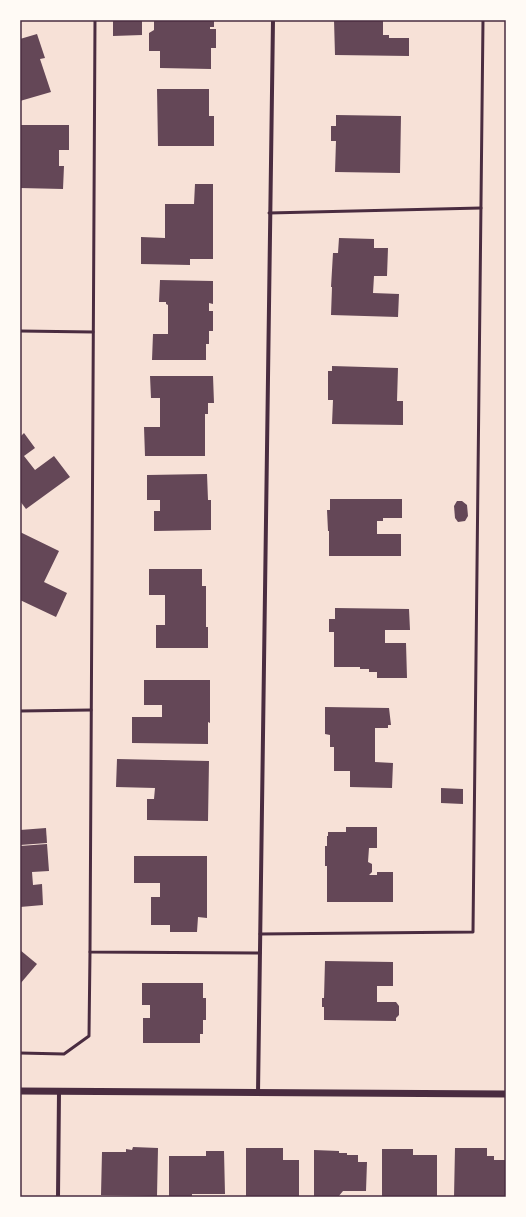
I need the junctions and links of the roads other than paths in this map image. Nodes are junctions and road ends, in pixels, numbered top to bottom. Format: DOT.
graph roads {
  1 [pos="95,20"];
  2 [pos="272,20"];
  3 [pos="483,20"];
  4 [pos="481,208"];
  5 [pos="269,213"];
  6 [pos="20,331"];
  7 [pos="93,332"];
  8 [pos="91,710"];
  9 [pos="20,711"];
  10 [pos="260,934"];
  11 [pos="90,952"];
  12 [pos="260,953"];
  13 [pos="20,1053"];
  14 [pos="20,1091"];
  15 [pos="60,1092"];
  16 [pos="258,1093"];
  17 [pos="506,1094"];
  18 [pos="58,1197"];
  1 -- 7 [label="lane"];
  2 -- 5 [label="street"];
  3 -- 4 [label="lane"];
  4 -- 5 [label="lane"];
  4 -- 10 [label="lane"];
  5 -- 10 [label="street"];
  6 -- 7 [label="lane"];
  7 -- 8 [label="lane"];
  8 -- 9 [label="lane"];
  8 -- 11 [label="lane"];
  10 -- 12 [label="street"];
  11 -- 12 [label="lane"];
  11 -- 13 [label="lane"];
  12 -- 16 [label="street"];
  14 -- 15 [label="street"];
  15 -- 16 [label="street"];
  15 -- 18 [label="street"];
  16 -- 17 [label="street"];
}
